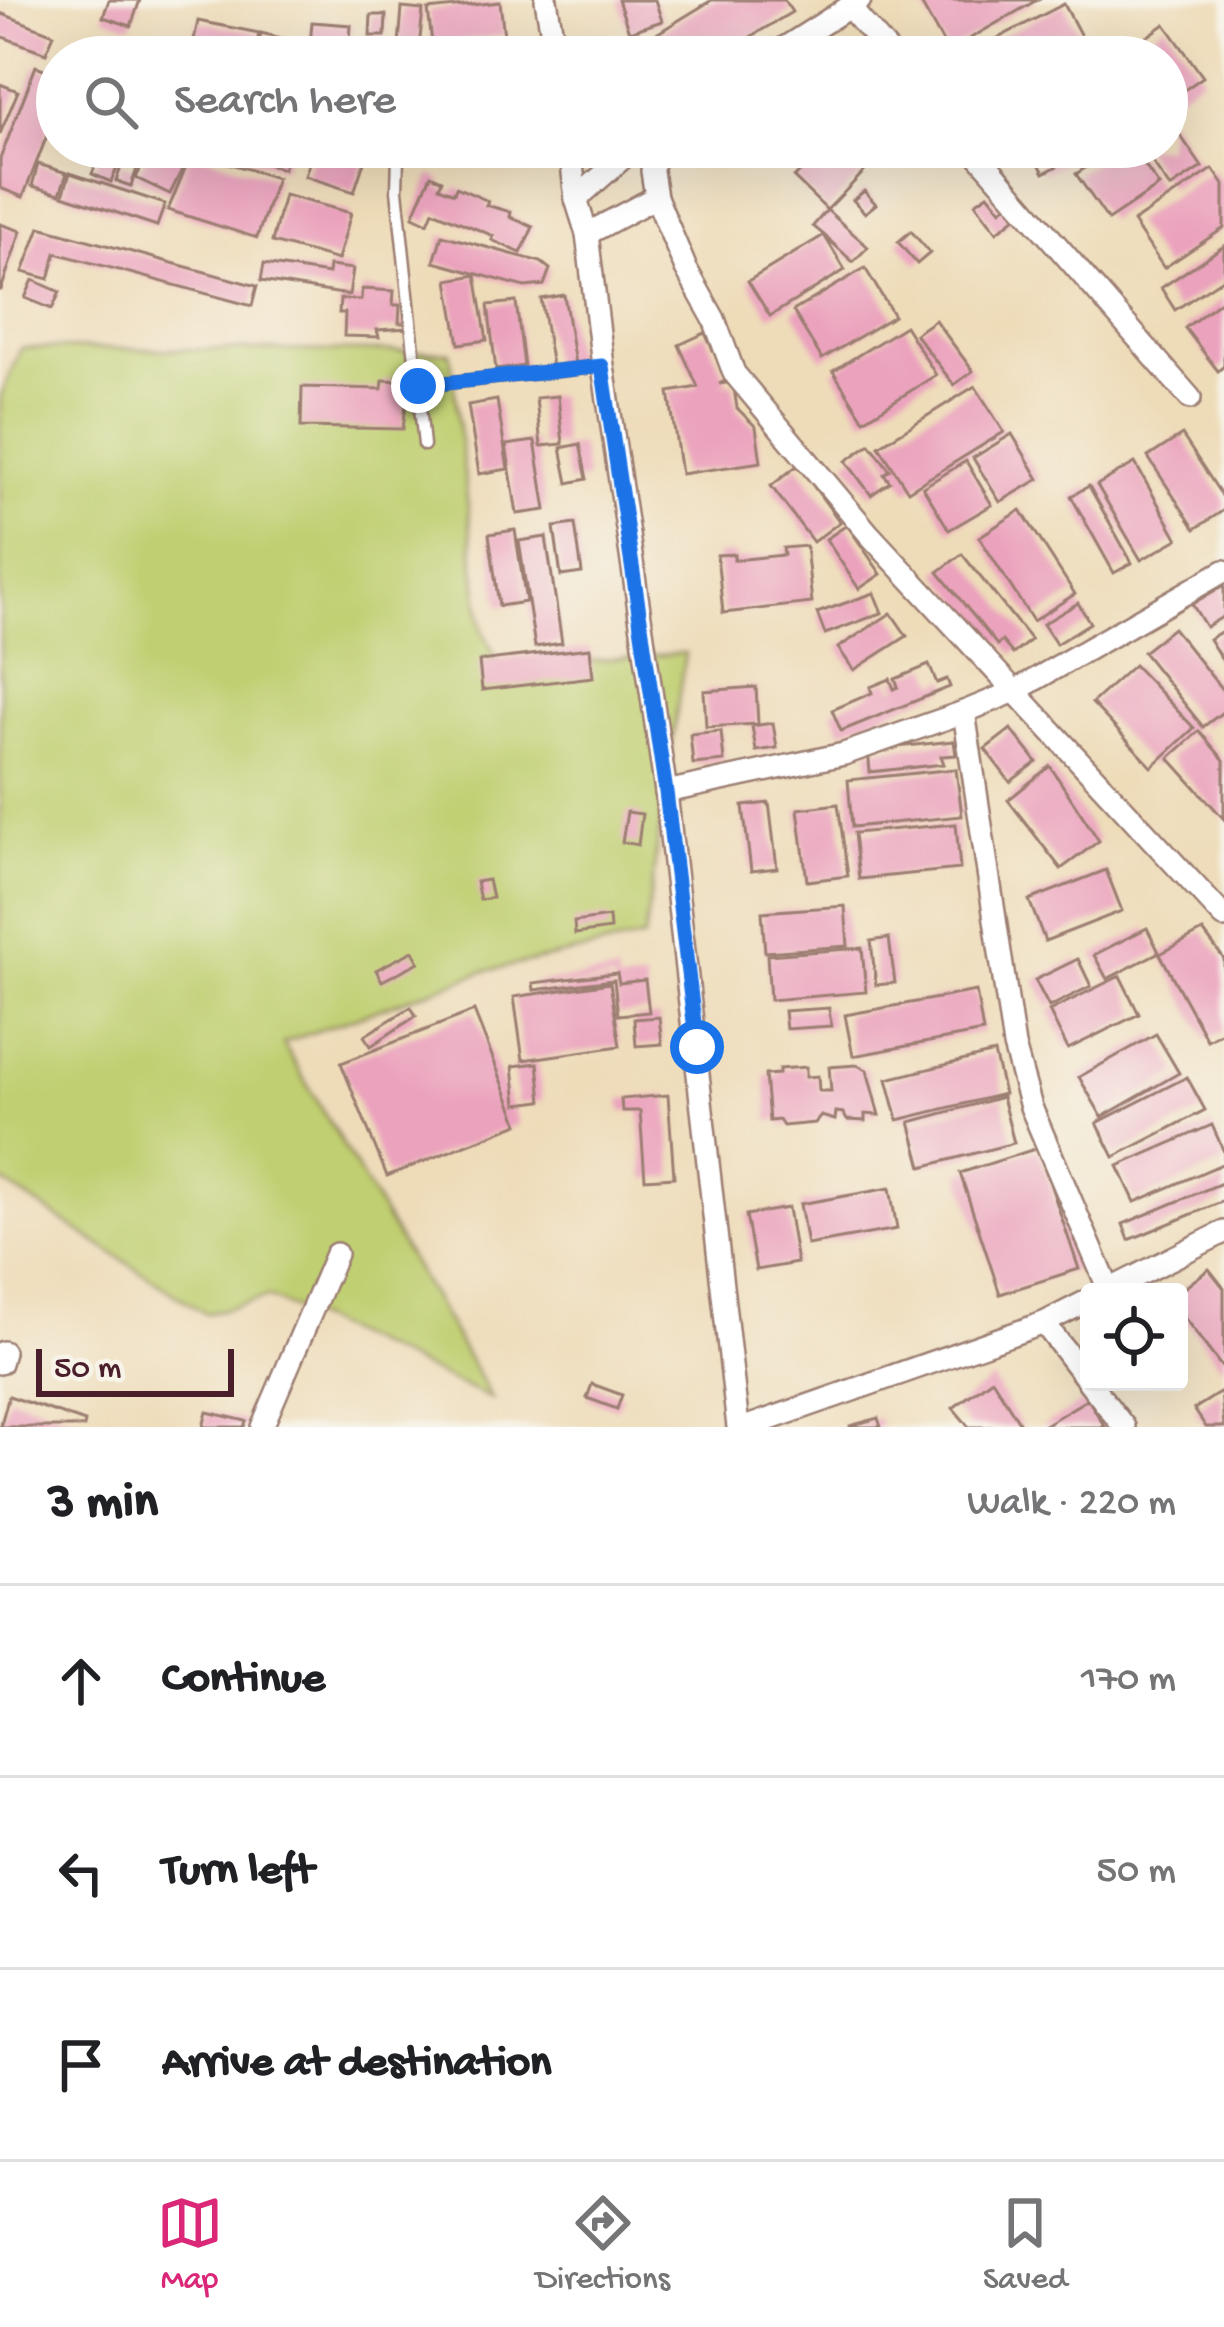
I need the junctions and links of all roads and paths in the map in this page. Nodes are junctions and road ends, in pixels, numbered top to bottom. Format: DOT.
graph roads {
  1 [pos="545,0"];
  2 [pos="854,3"];
  3 [pos="552,36"];
  4 [pos="803,36"];
  5 [pos="878,36"];
  6 [pos="398,168"];
  7 [pos="572,168"];
  8 [pos="611,168"];
  9 [pos="652,168"];
  10 [pos="989,168"];
  11 [pos="656,197"];
  12 [pos="576,199"];
  13 [pos="587,234"];
  14 [pos="602,366"];
  15 [pos="418,386"];
  16 [pos="1190,398"];
  17 [pos="424,445"];
  18 [pos="1224,571"];
  19 [pos="1015,691"];
  20 [pos="964,712"];
  21 [pos="666,792"];
  22 [pos="1214,891"];
  23 [pos="1224,917"];
  24 [pos="1224,1232"];
  25 [pos="336,1254"];
  26 [pos="1097,1283"];
  27 [pos="1123,1283"];
  28 [pos="1080,1305"];
  29 [pos="1044,1323"];
  30 [pos="1080,1370"];
  31 [pos="1096,1391"];
  32 [pos="262,1427"];
  33 [pos="742,1427"];
  34 [pos="1124,1427"];
  1 -- 3 [label="street"];
  2 -- 4 [label="street"];
  2 -- 5 [label="street"];
  6 -- 15 [label="lane"];
  7 -- 12 [label="street"];
  8 -- 12 [label="street"];
  9 -- 11 [label="street"];
  10 -- 16 [label="street"];
  11 -- 13 [label="street"];
  11 -- 19 [label="street"];
  12 -- 13 [label="street"];
  13 -- 14 [label="street"];
  14 -- 15 [label="lane"];
  14 -- 21 [label="street"];
  15 -- 17 [label="lane"];
  18 -- 19 [label="street"];
  19 -- 20 [label="street"];
  19 -- 22 [label="street"];
  20 -- 21 [label="street"];
  20 -- 26 [label="street"];
  21 -- 33 [label="street"];
  22 -- 23 [label="street"];
  24 -- 27 [label="street"];
  25 -- 32 [label="street"];
  28 -- 29 [label="street"];
  29 -- 30 [label="street"];
  29 -- 33 [label="street"];
  31 -- 34 [label="street"];
}
